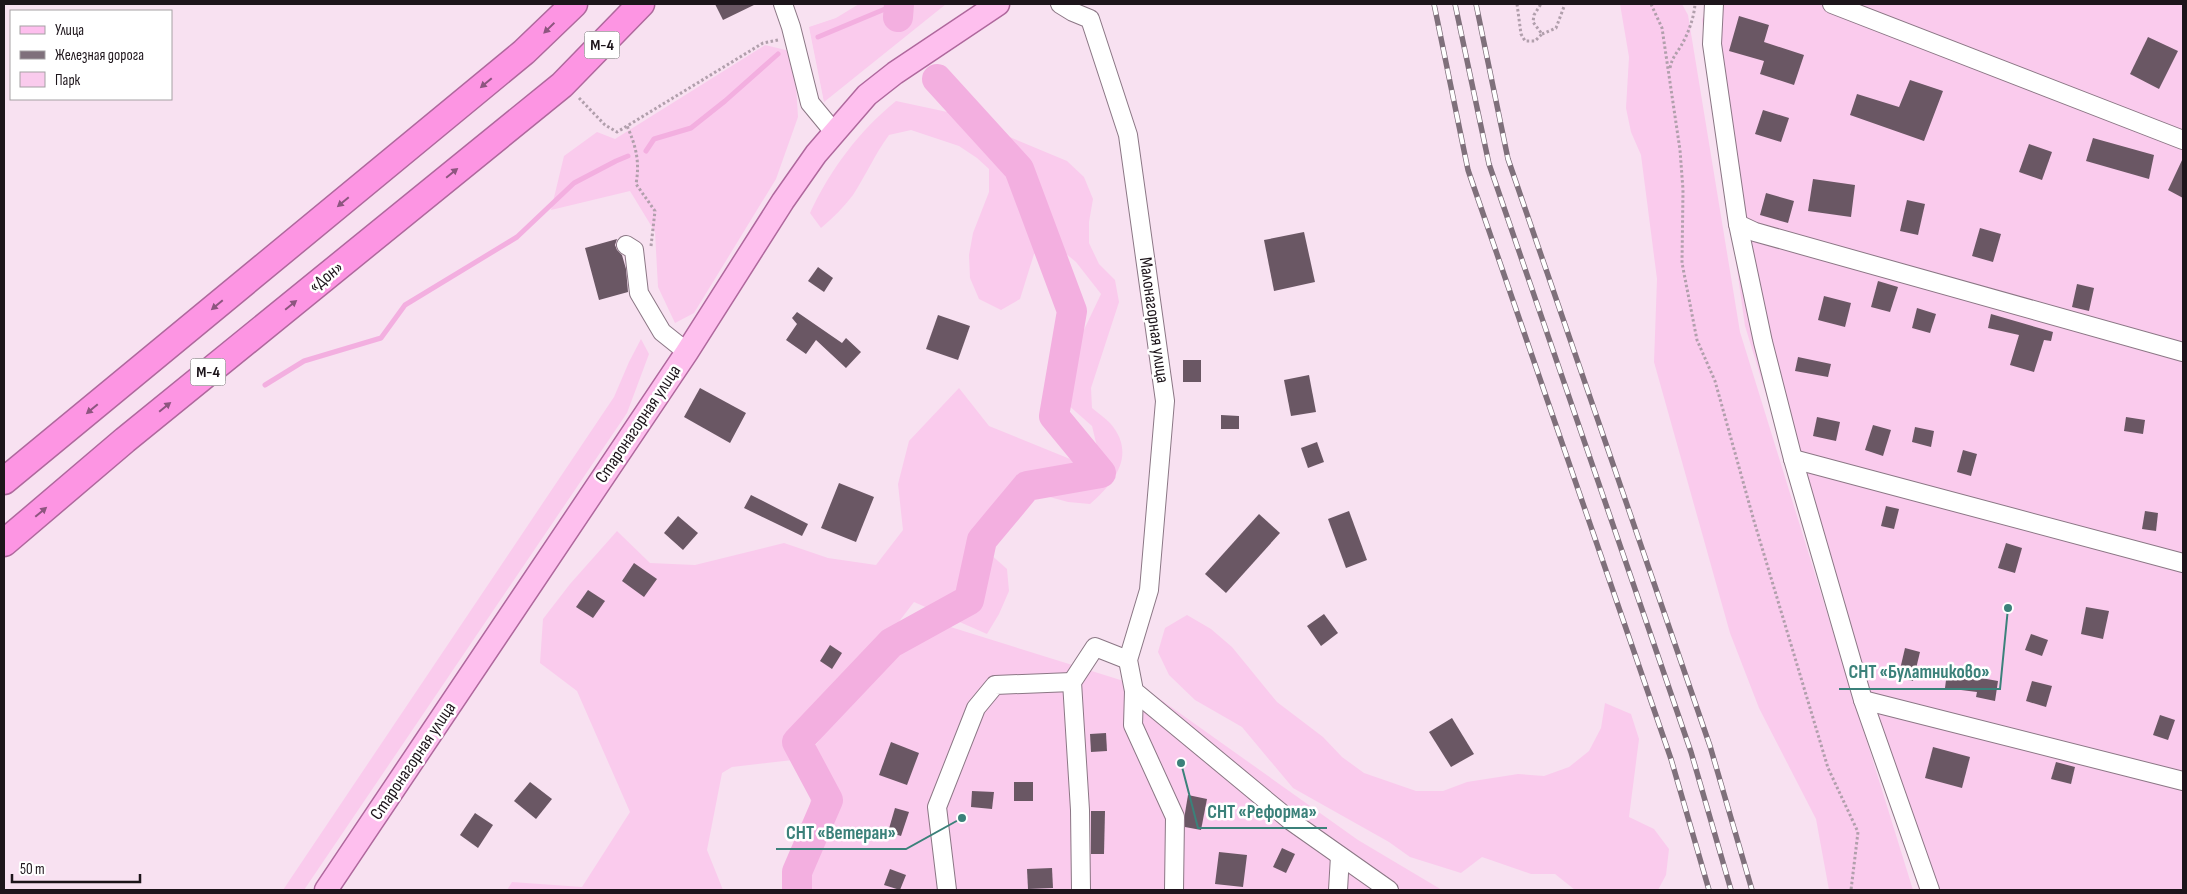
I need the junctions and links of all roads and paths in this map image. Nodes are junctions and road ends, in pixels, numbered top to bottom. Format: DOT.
graph roads {
  1 [pos="574,4"];
  2 [pos="642,4"];
  3 [pos="783,4"];
  4 [pos="998,4"];
  5 [pos="1060,4"];
  6 [pos="1517,4"];
  7 [pos="1541,4"];
  8 [pos="1565,4"];
  9 [pos="1651,4"];
  10 [pos="1695,4"];
  11 [pos="1714,4"];
  12 [pos="1832,4"];
  13 [pos="1542,34"];
  14 [pos="794,36"];
  15 [pos="1669,71"];
  16 [pos="570,91"];
  17 [pos="627,126"];
  18 [pos="834,132"];
  19 [pos="2183,140"];
  20 [pos="1738,224"];
  21 [pos="626,245"];
  22 [pos="651,247"];
  23 [pos="686,352"];
  24 [pos="2183,352"];
  25 [pos="1793,459"];
  26 [pos="4,481"];
  27 [pos="4,543"];
  28 [pos="2183,562"];
  29 [pos="1128,660"];
  30 [pos="1072,682"];
  31 [pos="1134,691"];
  32 [pos="1863,700"];
  33 [pos="2183,780"];
  34 [pos="1340,856"];
  35 [pos="326,890"];
  36 [pos="947,890"];
  37 [pos="1081,890"];
  38 [pos="1174,890"];
  39 [pos="1338,890"];
  40 [pos="1389,890"];
  41 [pos="1851,890"];
  42 [pos="1930,890"];
  1 -- 26 [label="highway, М-4, one-way"];
  2 -- 16 [label="highway, «Дон» / М-4"];
  3 -- 14 [label="street"];
  4 -- 18 [label="main road, Старонагорная улица"];
  5 -- 29 [label="street, Малонагорная улица"];
  6 -- 13 [label="path"];
  7 -- 13 [label="path"];
  8 -- 13 [label="path"];
  9 -- 15 [label="path"];
  10 -- 15 [label="path"];
  11 -- 20 [label="street"];
  12 -- 19 [label="street"];
  14 -- 17 [label="path"];
  14 -- 18 [label="street"];
  15 -- 41 [label="path"];
  16 -- 17 [label="path"];
  27 -- 16 [label="highway, «Дон» / М-4, one-way"];
  17 -- 22 [label="path"];
  18 -- 23 [label="main road, Старонагорная улица"];
  20 -- 24 [label="street"];
  20 -- 25 [label="street"];
  21 -- 23 [label="street"];
  23 -- 35 [label="main road, Старонагорная улица"];
  25 -- 28 [label="street"];
  25 -- 32 [label="street"];
  29 -- 30 [label="street"];
  29 -- 31 [label="street"];
  30 -- 36 [label="street"];
  30 -- 37 [label="street"];
  31 -- 34 [label="street"];
  31 -- 38 [label="street"];
  32 -- 33 [label="street"];
  32 -- 42 [label="street"];
  34 -- 39 [label="street"];
  34 -- 40 [label="street"];
}
